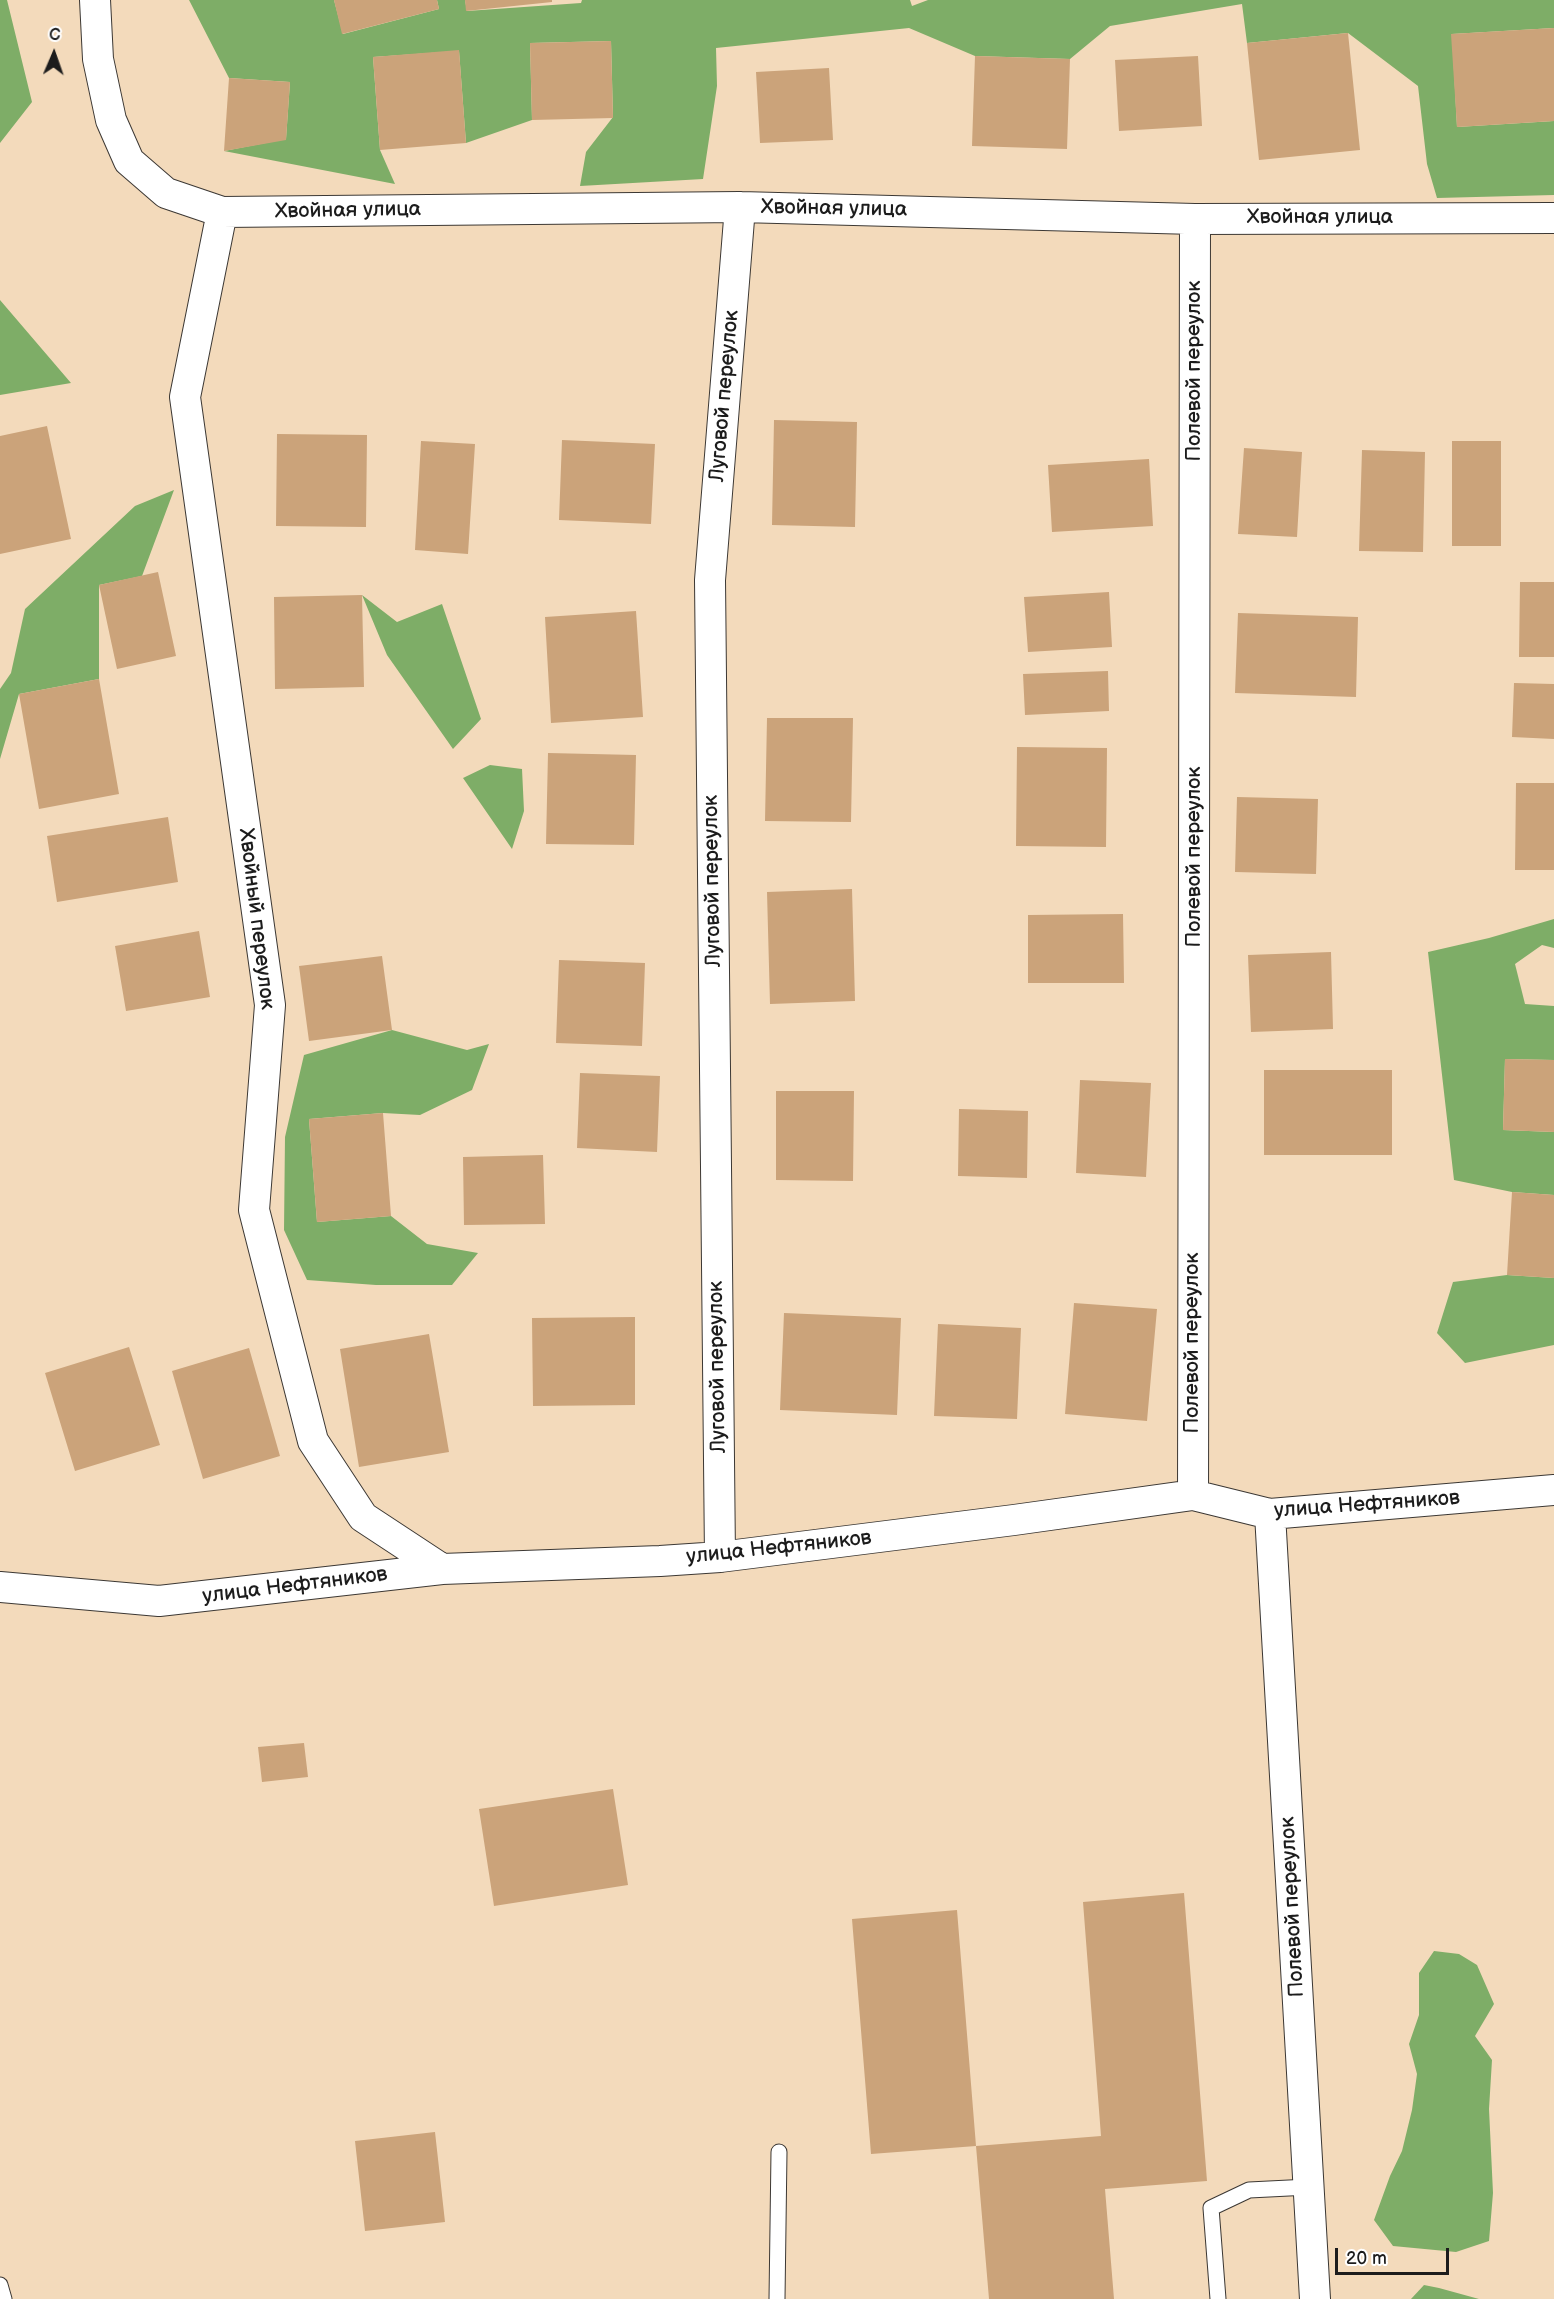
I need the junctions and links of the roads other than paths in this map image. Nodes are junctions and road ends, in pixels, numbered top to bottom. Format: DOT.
graph roads {
  1 [pos="95,0"];
  2 [pos="740,207"];
  3 [pos="222,212"];
  4 [pos="1554,218"];
  5 [pos="1196,219"];
  6 [pos="1554,1490"];
  7 [pos="1192,1494"];
  8 [pos="1270,1514"];
  9 [pos="720,1557"];
  10 [pos="442,1569"];
  11 [pos="0,1587"];
  12 [pos="779,2152"];
  13 [pos="1309,2187"];
  14 [pos="0,2285"];
  15 [pos="4,2299"];
  16 [pos="777,2299"];
  17 [pos="1218,2299"];
  18 [pos="1316,2299"];
  1 -- 3 [label="street, Хвойная улица"];
  2 -- 3 [label="street, Хвойная улица"];
  2 -- 5 [label="street, Хвойная улица"];
  2 -- 9 [label="street, Луговой переулок"];
  3 -- 10 [label="street, Хвойный переулок"];
  4 -- 5 [label="street, Хвойная улица"];
  5 -- 7 [label="street, Полевой переулок"];
  6 -- 8 [label="street, улица Нефтяников"];
  7 -- 8 [label="street, улица Нефтяников"];
  7 -- 9 [label="street, улица Нефтяников"];
  8 -- 13 [label="street, Полевой переулок"];
  9 -- 10 [label="street, улица Нефтяников"];
  10 -- 11 [label="street, улица Нефтяников"];
  12 -- 16 [label="lane"];
  13 -- 17 [label="lane"];
  13 -- 18 [label="street, Полевой переулок"];
  14 -- 15 [label="lane"];
}
